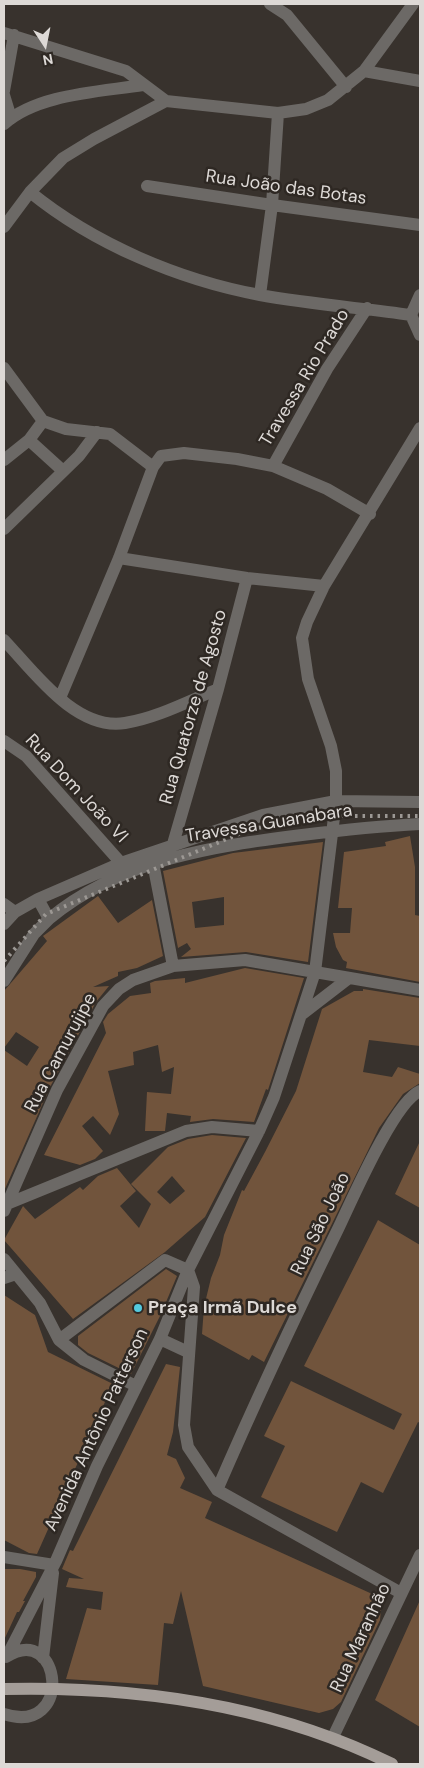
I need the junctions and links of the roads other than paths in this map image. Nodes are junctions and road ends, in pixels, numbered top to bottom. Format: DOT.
graph roads {
  1 [pos="270,4"];
  2 [pos="413,4"];
  3 [pos="289,9"];
  4 [pos="9,34"];
  5 [pos="364,71"];
  6 [pos="420,81"];
  7 [pos="143,85"];
  8 [pos="346,87"];
  9 [pos="4,91"];
  10 [pos="4,95"];
  11 [pos="166,101"];
  12 [pos="278,113"];
  13 [pos="7,121"];
  14 [pos="147,186"];
  15 [pos="30,192"];
  16 [pos="272,205"];
  17 [pos="420,225"];
  18 [pos="4,227"];
  19 [pos="260,295"];
  20 [pos="420,295"];
  21 [pos="367,308"];
  22 [pos="411,315"];
  23 [pos="420,335"];
  24 [pos="4,368"];
  25 [pos="43,421"];
  26 [pos="420,428"];
  27 [pos="97,432"];
  28 [pos="29,440"];
  29 [pos="4,460"];
  30 [pos="273,466"];
  31 [pos="153,467"];
  32 [pos="62,470"];
  33 [pos="370,514"];
  34 [pos="4,529"];
  35 [pos="119,558"];
  36 [pos="247,578"];
  37 [pos="324,586"];
  38 [pos="4,640"];
  39 [pos="218,689"];
  40 [pos="60,698"];
  41 [pos="4,741"];
  42 [pos="336,801"];
  43 [pos="420,802"];
  44 [pos="420,824"];
  45 [pos="332,832"];
  46 [pos="173,844"];
  47 [pos="120,862"];
  48 [pos="153,863"];
  49 [pos="38,899"];
  50 [pos="4,904"];
  51 [pos="16,912"];
  52 [pos="49,919"];
  53 [pos="4,924"];
  54 [pos="173,966"];
  55 [pos="315,972"];
  56 [pos="349,978"];
  57 [pos="4,980"];
  58 [pos="420,990"];
  59 [pos="301,1014"];
  60 [pos="420,1091"];
  61 [pos="259,1130"];
  62 [pos="5,1208"];
  63 [pos="4,1258"];
  64 [pos="188,1270"];
  65 [pos="10,1276"];
  66 [pos="160,1339"];
  67 [pos="59,1340"];
  68 [pos="188,1352"];
  69 [pos="136,1386"];
  70 [pos="217,1490"];
  71 [pos="420,1555"];
  72 [pos="4,1557"];
  73 [pos="54,1565"];
  74 [pos="401,1593"];
  75 [pos="6,1657"];
  76 [pos="44,1658"];
  77 [pos="4,1688"];
  78 [pos="53,1688"];
  79 [pos="4,1714"];
  80 [pos="333,1737"];
  81 [pos="392,1764"];
  1 -- 3 [label="street"];
  2 -- 5 [label="street"];
  3 -- 8 [label="street"];
  4 -- 7 [label="street"];
  4 -- 9 [label="street"];
  5 -- 6 [label="street"];
  5 -- 8 [label="street"];
  7 -- 11 [label="street"];
  7 -- 13 [label="street"];
  8 -- 12 [label="street"];
  10 -- 13 [label="street"];
  11 -- 12 [label="street"];
  11 -- 15 [label="street"];
  12 -- 16 [label="street"];
  14 -- 16 [label="street, Rua João das Botas"];
  15 -- 18 [label="street"];
  15 -- 19 [label="street"];
  16 -- 17 [label="street, Rua João das Botas"];
  16 -- 19 [label="street"];
  19 -- 21 [label="street"];
  20 -- 22 [label="street"];
  21 -- 22 [label="street"];
  21 -- 30 [label="street, Travessa Rio Prado"];
  22 -- 23 [label="street"];
  24 -- 25 [label="street"];
  25 -- 27 [label="street"];
  25 -- 28 [label="street"];
  26 -- 33 [label="street, Avenida Antônio Patterson"];
  27 -- 31 [label="street"];
  27 -- 32 [label="street"];
  28 -- 29 [label="street"];
  28 -- 32 [label="street"];
  30 -- 31 [label="street"];
  30 -- 33 [label="street"];
  31 -- 35 [label="street"];
  32 -- 34 [label="street"];
  33 -- 37 [label="street, Avenida Antônio Patterson"];
  35 -- 36 [label="street"];
  35 -- 40 [label="street"];
  36 -- 37 [label="street"];
  36 -- 39 [label="street, Rua Quatorze de Agosto"];
  37 -- 42 [label="street, Avenida Antônio Patterson"];
  38 -- 40 [label="street"];
  39 -- 40 [label="street"];
  39 -- 46 [label="street, Rua Quatorze de Agosto"];
  41 -- 47 [label="street, Rua Dom João VI"];
  42 -- 43 [label="street"];
  42 -- 45 [label="street, Avenida Antônio Patterson"];
  42 -- 46 [label="street"];
  44 -- 45 [label="street, Travessa Guanabara"];
  45 -- 48 [label="street, Travessa Guanabara"];
  45 -- 55 [label="street, Avenida Antônio Patterson"];
  46 -- 47 [label="street"];
  47 -- 49 [label="street"];
  48 -- 52 [label="street, Travessa Guanabara"];
  48 -- 54 [label="street"];
  49 -- 51 [label="street"];
  49 -- 52 [label="street"];
  50 -- 51 [label="street"];
  51 -- 53 [label="street"];
  52 -- 57 [label="street, Travessa Guanabara"];
  54 -- 55 [label="street, Rua Camurujipe"];
  54 -- 62 [label="street, Rua Camurujipe"];
  55 -- 56 [label="street, Rua Camurujipe"];
  55 -- 59 [label="street, Avenida Antônio Patterson"];
  56 -- 58 [label="street, Rua Camurujipe"];
  56 -- 59 [label="street"];
  59 -- 61 [label="street, Avenida Antônio Patterson"];
  60 -- 70 [label="street, Rua São João"];
  61 -- 62 [label="street"];
  61 -- 64 [label="street, Avenida Antônio Patterson"];
  63 -- 65 [label="street"];
  64 -- 66 [label="street, Avenida Antônio Patterson"];
  64 -- 67 [label="street"];
  64 -- 68 [label="street"];
  65 -- 67 [label="street"];
  66 -- 68 [label="street"];
  66 -- 69 [label="street, Avenida Antônio Patterson"];
  67 -- 69 [label="street"];
  68 -- 70 [label="street"];
  69 -- 73 [label="street, Avenida Antônio Patterson"];
  70 -- 74 [label="street"];
  71 -- 74 [label="street, Rua Maranhão"];
  72 -- 73 [label="street"];
  73 -- 75 [label="street, Avenida Antônio Patterson"];
  73 -- 76 [label="street, Avenida Antônio Patterson"];
  74 -- 80 [label="street, Rua Maranhão"];
  75 -- 76 [label="street"];
  76 -- 78 [label="street"];
  77 -- 78 [label="main road"];
  78 -- 79 [label="street"];
  78 -- 80 [label="main road"];
  80 -- 81 [label="main road"];
}
